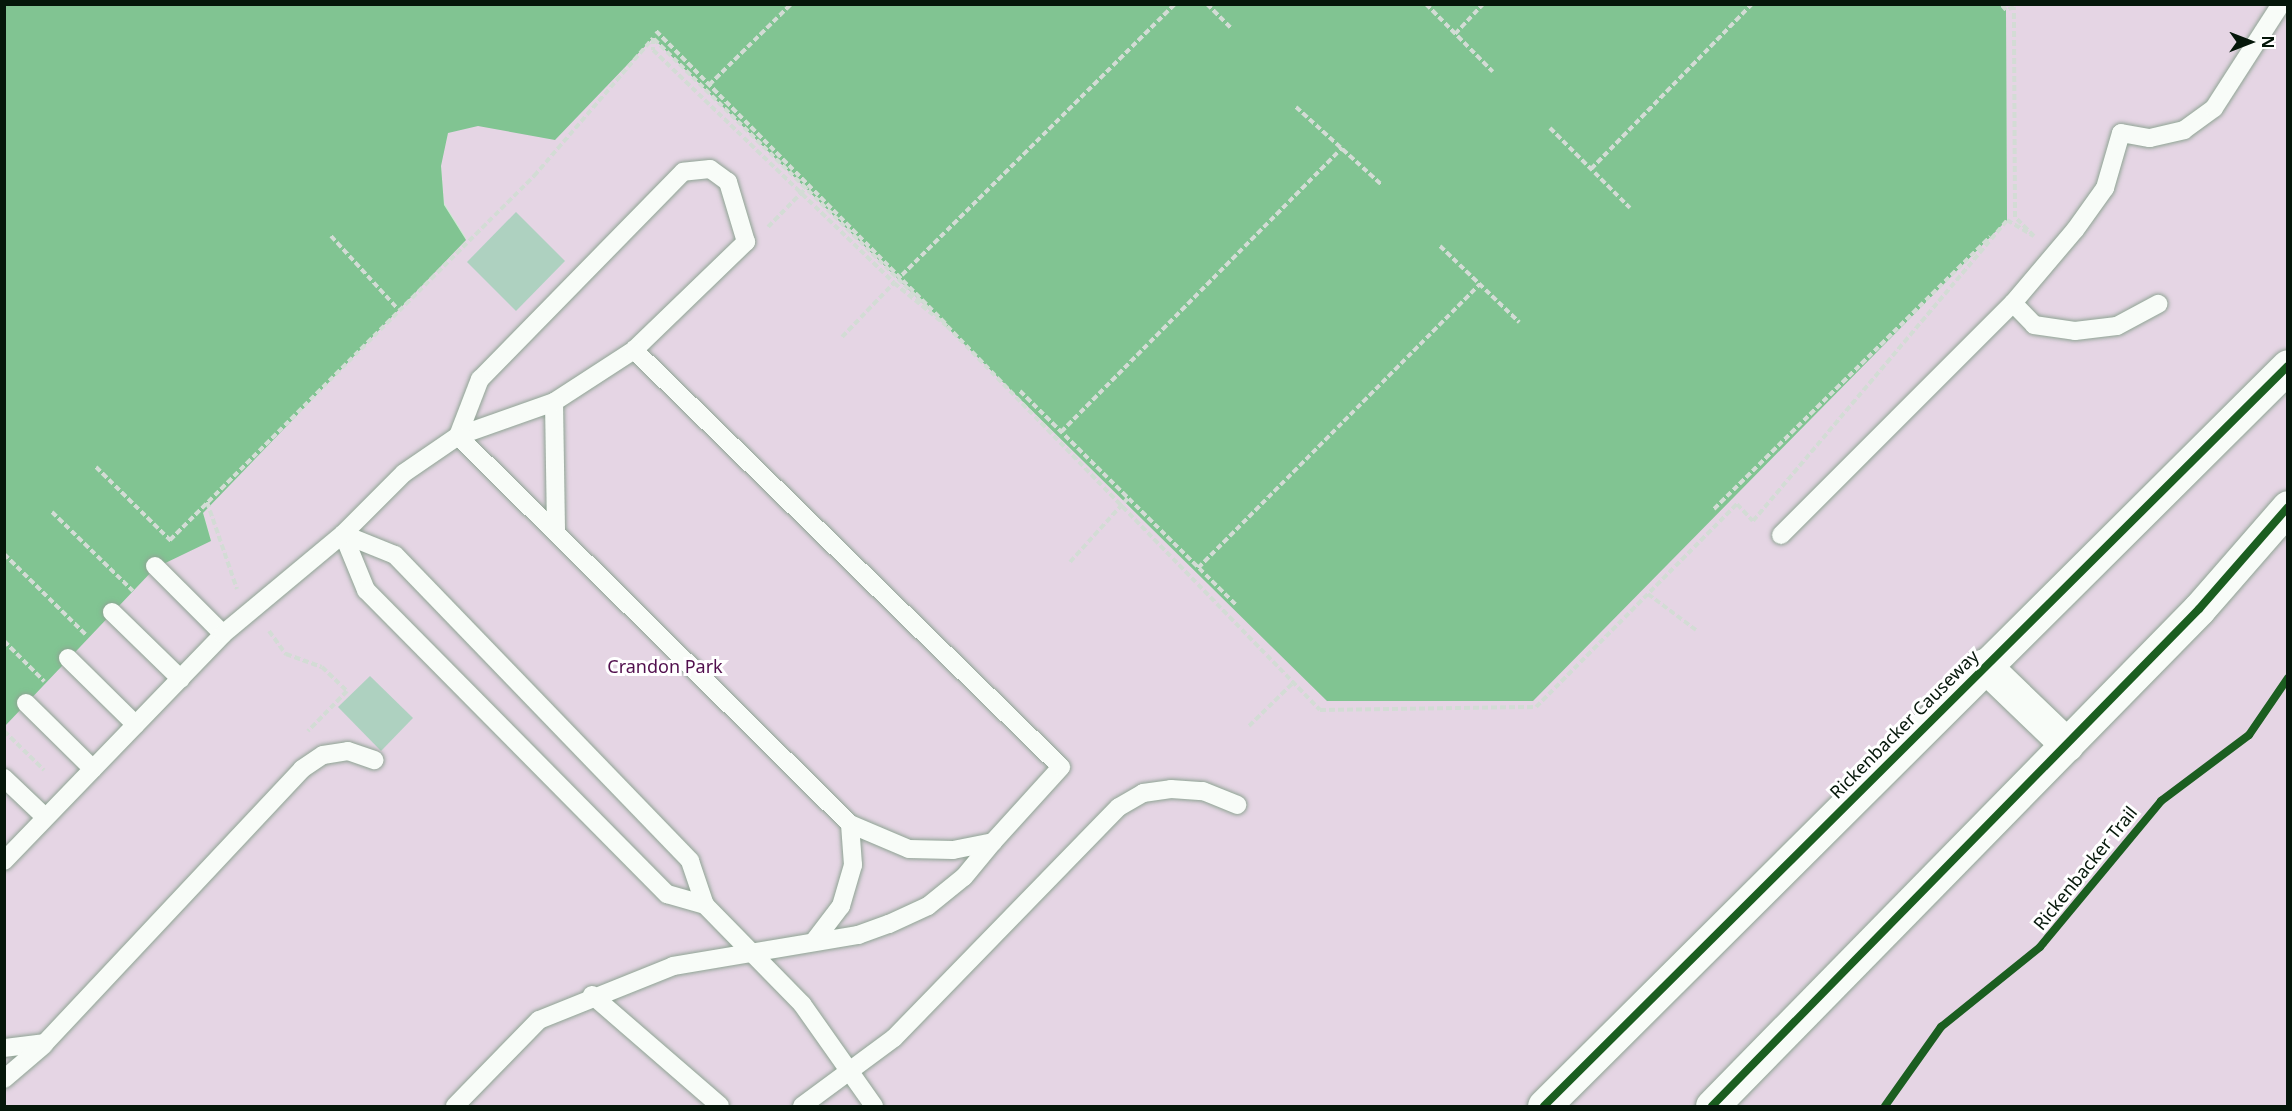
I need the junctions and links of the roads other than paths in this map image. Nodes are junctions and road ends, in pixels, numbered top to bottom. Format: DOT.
graph roads {
  1 [pos="2281,4"];
  2 [pos="2013,303"];
  3 [pos="2158,304"];
  4 [pos="634,350"];
  5 [pos="2288,366"];
  6 [pos="554,402"];
  7 [pos="458,436"];
  8 [pos="2288,507"];
  9 [pos="556,532"];
  10 [pos="343,534"];
  11 [pos="1781,535"];
  12 [pos="155,566"];
  13 [pos="112,612"];
  14 [pos="223,634"];
  15 [pos="68,658"];
  16 [pos="1984,665"];
  17 [pos="181,679"];
  18 [pos="26,703"];
  19 [pos="136,725"];
  20 [pos="2067,745"];
  21 [pos="374,760"];
  22 [pos="93,769"];
  23 [pos="4,778"];
  24 [pos="1237,805"];
  25 [pos="45,817"];
  26 [pos="850,824"];
  27 [pos="993,842"];
  28 [pos="4,861"];
  29 [pos="705,905"];
  30 [pos="815,940"];
  31 [pos="751,955"];
  32 [pos="592,995"];
  33 [pos="45,1043"];
  34 [pos="4,1048"];
  35 [pos="846,1073"];
  36 [pos="4,1079"];
  37 [pos="455,1107"];
  38 [pos="720,1107"];
  39 [pos="802,1107"];
  40 [pos="874,1107"];
  41 [pos="1544,1107"];
  42 [pos="1712,1107"];
  1 -- 2 [label="lane"];
  2 -- 3 [label="lane"];
  2 -- 11 [label="lane"];
  4 -- 6 [label="lane"];
  4 -- 7 [label="lane"];
  4 -- 27 [label="lane"];
  5 -- 16 [label="main road, Rickenbacker Causeway"];
  6 -- 7 [label="lane"];
  6 -- 9 [label="lane"];
  7 -- 9 [label="lane"];
  7 -- 10 [label="lane"];
  8 -- 20 [label="main road"];
  9 -- 26 [label="lane"];
  10 -- 14 [label="lane"];
  10 -- 29 [label="lane"];
  10 -- 29 [label="lane"];
  12 -- 14 [label="lane"];
  13 -- 17 [label="lane"];
  14 -- 17 [label="lane"];
  15 -- 19 [label="lane"];
  16 -- 20 [label="main road"];
  16 -- 41 [label="main road, Rickenbacker Causeway"];
  17 -- 19 [label="lane"];
  18 -- 22 [label="lane"];
  19 -- 22 [label="lane"];
  20 -- 42 [label="main road"];
  21 -- 33 [label="lane"];
  22 -- 25 [label="lane"];
  23 -- 25 [label="lane"];
  24 -- 35 [label="lane"];
  25 -- 28 [label="lane"];
  26 -- 27 [label="lane"];
  26 -- 30 [label="lane"];
  27 -- 30 [label="lane"];
  29 -- 31 [label="lane"];
  30 -- 31 [label="lane"];
  31 -- 32 [label="lane"];
  31 -- 35 [label="lane"];
  32 -- 37 [label="lane"];
  32 -- 38 [label="lane"];
  33 -- 34 [label="lane"];
  33 -- 36 [label="lane"];
  35 -- 39 [label="lane"];
  35 -- 40 [label="lane"];
}
